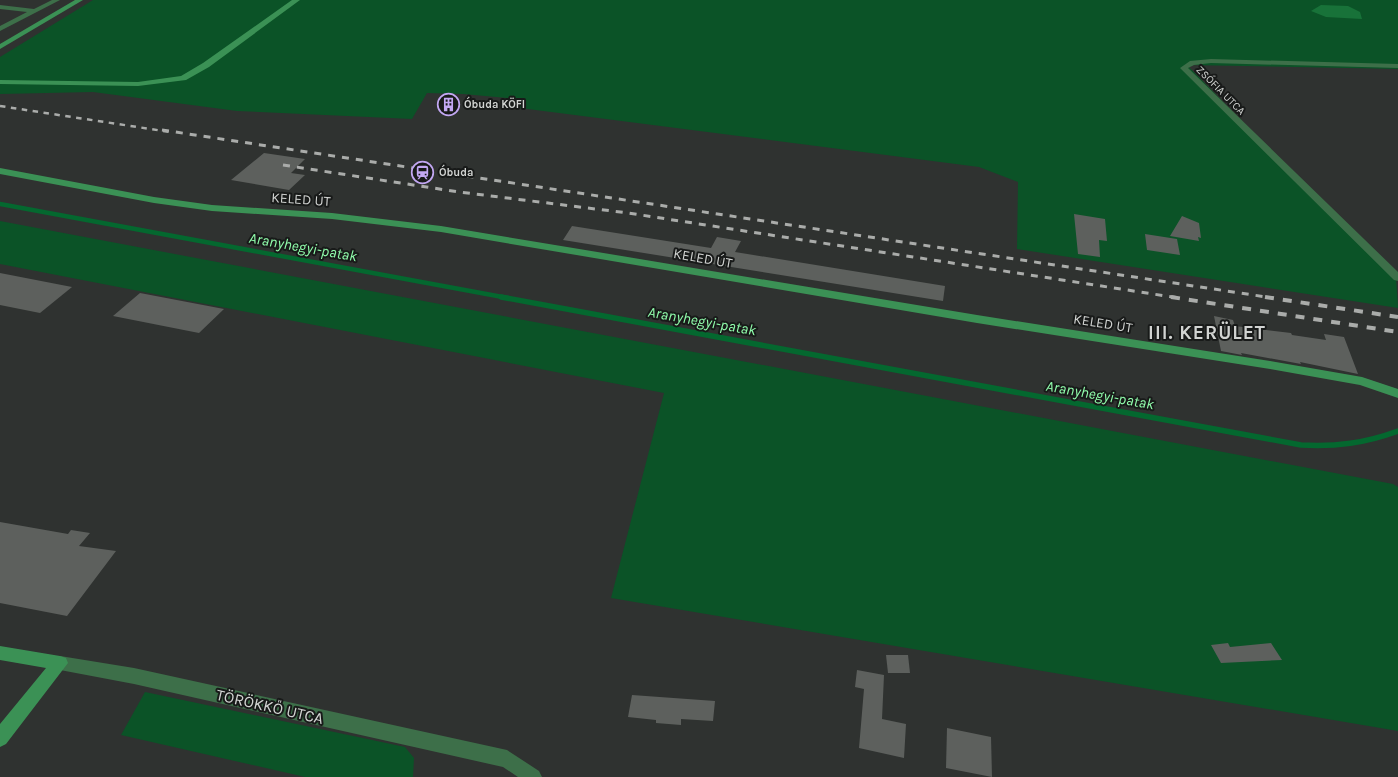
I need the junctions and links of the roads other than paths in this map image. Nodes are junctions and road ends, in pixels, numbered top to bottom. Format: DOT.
graph roads {
  1 [pos="57,0"];
  2 [pos="80,0"];
  3 [pos="297,0"];
  4 [pos="0,7"];
  5 [pos="34,12"];
  6 [pos="0,29"];
  7 [pos="0,47"];
  8 [pos="1398,66"];
  9 [pos="0,82"];
  10 [pos="0,171"];
  11 [pos="1398,278"];
  12 [pos="1398,394"];
  13 [pos="0,653"];
  14 [pos="60,663"];
  15 [pos="0,738"];
  16 [pos="533,777"];
  1 -- 5 [label="street"];
  2 -- 7 [label="street"];
  3 -- 9 [label="street"];
  4 -- 5 [label="street"];
  5 -- 6 [label="street"];
  8 -- 11 [label="street, ZSÓFIA UTCA"];
  10 -- 12 [label="street, KELED ÚT"];
  13 -- 14 [label="street, TÖRÖKKŐ UTCA"];
  14 -- 15 [label="street"];
  14 -- 16 [label="street, TÖRÖKKŐ UTCA"];
}
